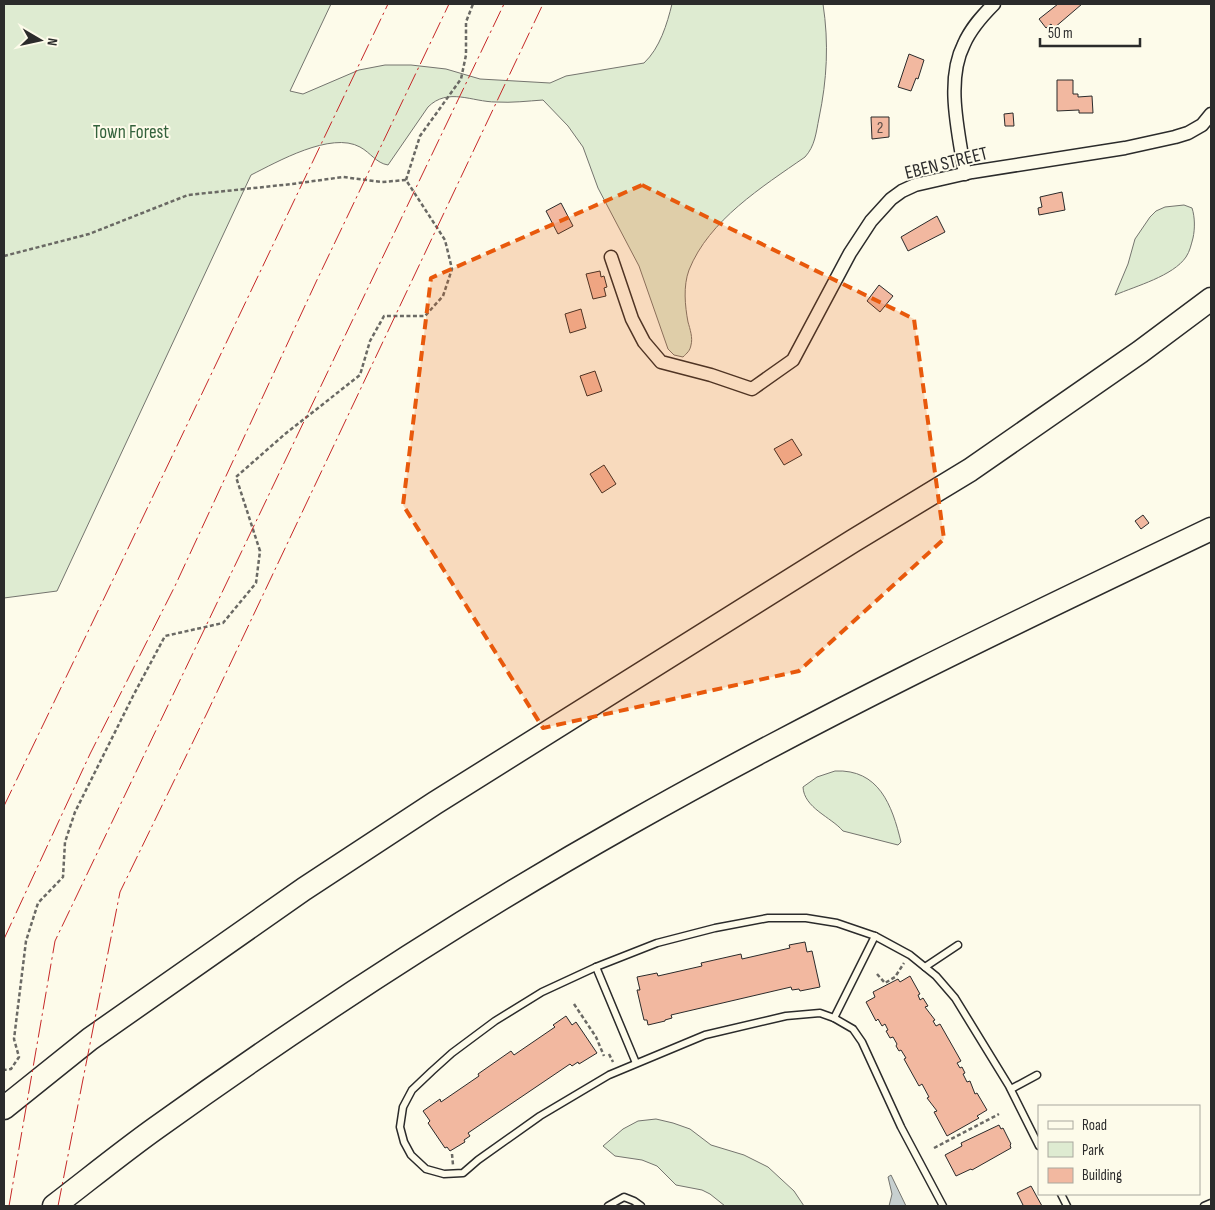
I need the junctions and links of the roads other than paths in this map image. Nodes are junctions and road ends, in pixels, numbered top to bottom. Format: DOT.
graph roads {
  1 [pos="994,4"];
  2 [pos="1211,114"];
  3 [pos="965,174"];
  4 [pos="611,257"];
  5 [pos="1211,300"];
  6 [pos="1211,529"];
  7 [pos="874,936"];
  8 [pos="958,945"];
  9 [pos="596,967"];
  10 [pos="925,967"];
  11 [pos="834,1018"];
  12 [pos="636,1063"];
  13 [pos="1037,1074"];
  14 [pos="1011,1089"];
  15 [pos="4,1108"];
  16 [pos="1038,1144"];
  17 [pos="1211,1203"];
  18 [pos="54,1206"];
  19 [pos="608,1206"];
  20 [pos="641,1206"];
  21 [pos="943,1206"];
  22 [pos="1204,1206"];
  1 -- 3 [label="street"];
  2 -- 3 [label="street, EBEN STREET"];
  3 -- 4 [label="street, EBEN STREET"];
  5 -- 15 [label="highway"];
  6 -- 18 [label="highway"];
  7 -- 9 [label="lane"];
  7 -- 10 [label="lane"];
  7 -- 11 [label="lane"];
  8 -- 10 [label="lane"];
  9 -- 12 [label="lane"];
  9 -- 12 [label="lane"];
  10 -- 14 [label="lane"];
  11 -- 12 [label="lane"];
  11 -- 21 [label="lane"];
  13 -- 14 [label="lane"];
  14 -- 16 [label="lane"];
  17 -- 22 [label="lane"];
  19 -- 20 [label="lane"];
}
